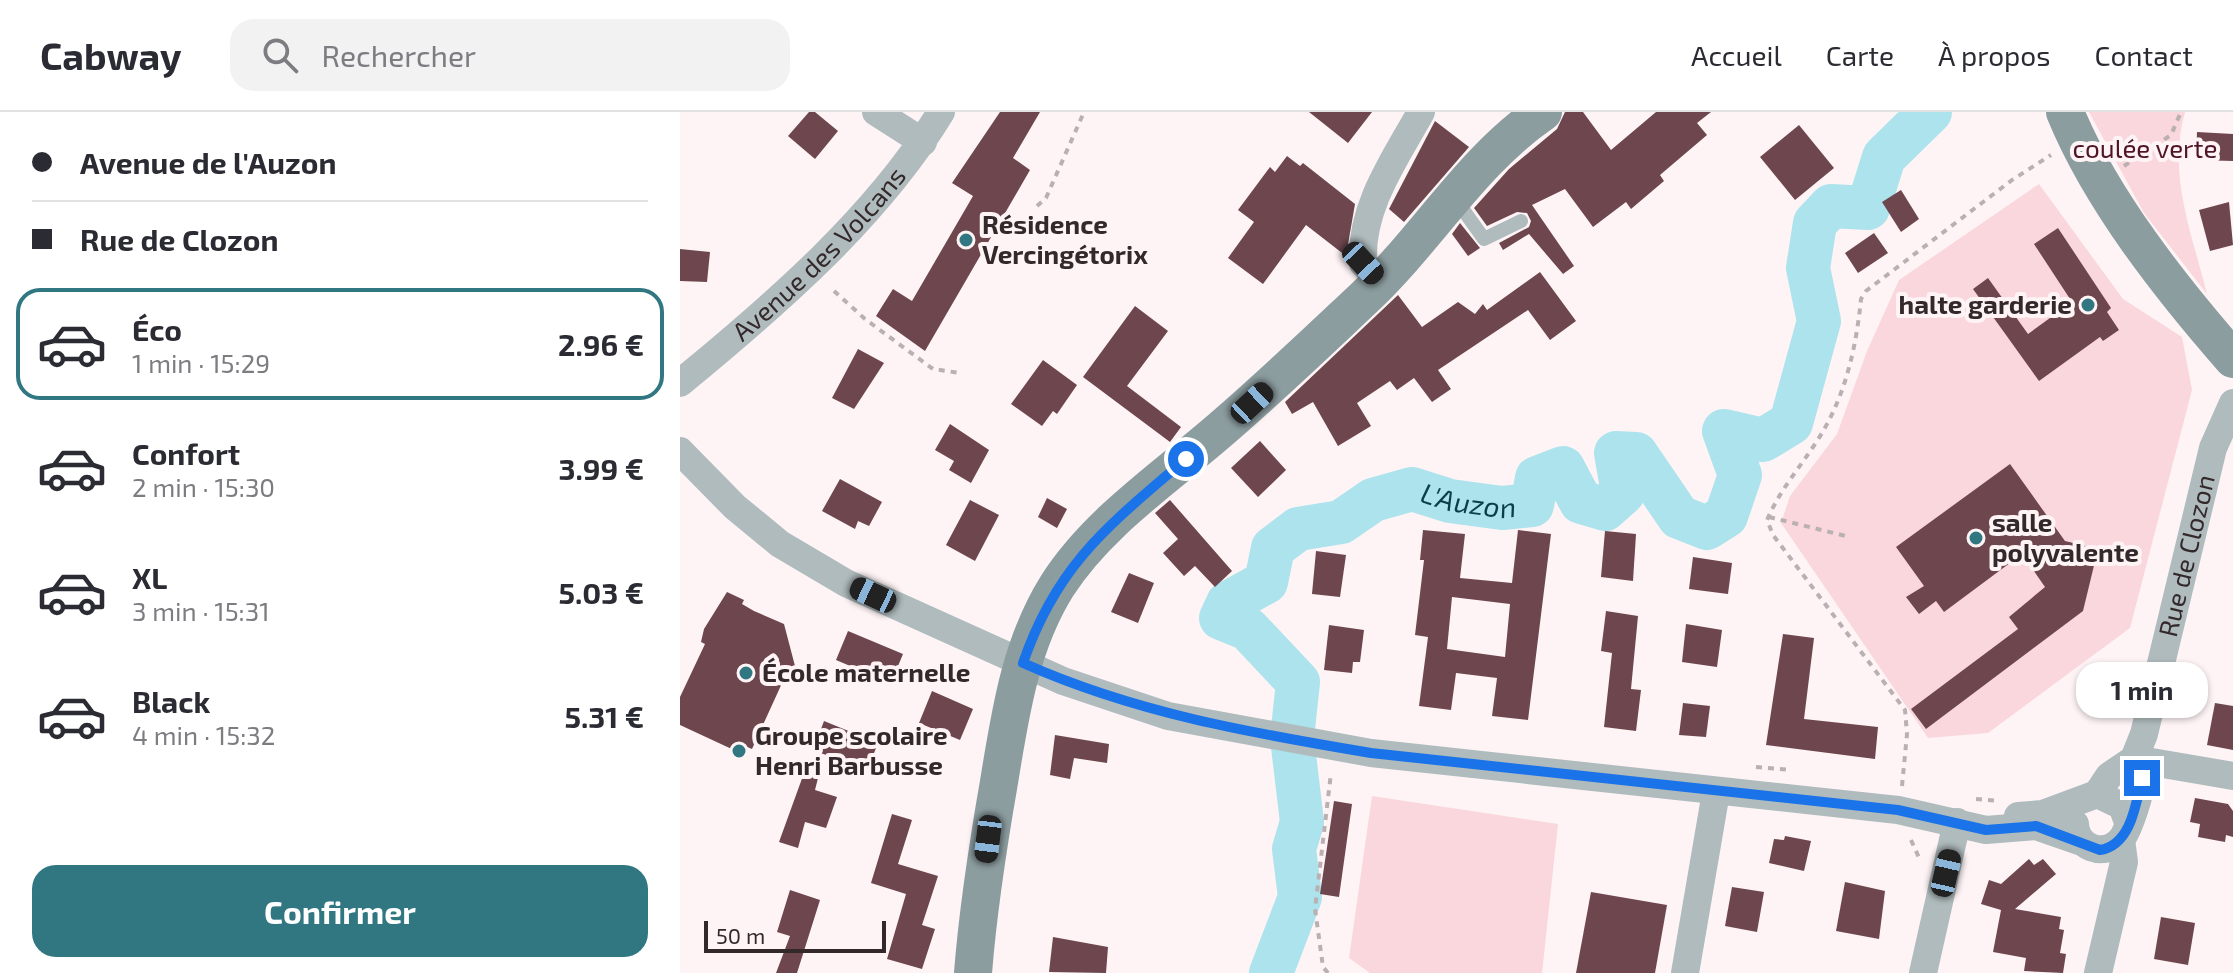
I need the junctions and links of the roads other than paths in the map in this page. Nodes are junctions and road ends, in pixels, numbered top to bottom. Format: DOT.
graph roads {
  1 [pos="876,112"];
  2 [pos="941,112"];
  3 [pos="1421,112"];
  4 [pos="2065,112"];
  5 [pos="1529,117"];
  6 [pos="923,142"];
  7 [pos="1454,197"];
  8 [pos="1521,221"];
  9 [pos="1381,282"];
  10 [pos="2233,359"];
  11 [pos="680,383"];
  12 [pos="2233,403"];
  13 [pos="680,451"];
  14 [pos="1023,663"];
  15 [pos="2134,759"];
  16 [pos="2233,776"];
  17 [pos="1716,792"];
  18 [pos="2090,797"];
  19 [pos="1957,822"];
  20 [pos="2125,831"];
  21 [pos="2084,844"];
  22 [pos="2115,889"];
  23 [pos="973,973"];
  24 [pos="1685,973"];
  25 [pos="1923,973"];
  26 [pos="2098,973"];
  1 -- 6 [label="street"];
  2 -- 6 [label="street, Avenue des Volcans"];
  3 -- 9 [label="street"];
  4 -- 10 [label="main road"];
  5 -- 7 [label="main road"];
  6 -- 11 [label="street, Avenue des Volcans"];
  7 -- 8 [label="lane"];
  7 -- 9 [label="main road"];
  9 -- 14 [label="main road"];
  12 -- 15 [label="street, Rue de Clozon"];
  13 -- 14 [label="street"];
  14 -- 17 [label="street"];
  14 -- 23 [label="main road"];
  15 -- 16 [label="street"];
  15 -- 18 [label="street"];
  15 -- 20 [label="street, Rue de Clozon"];
  17 -- 19 [label="street"];
  17 -- 24 [label="street"];
  18 -- 19 [label="street"];
  18 -- 20 [label="street"];
  18 -- 21 [label="street"];
  19 -- 21 [label="street"];
  19 -- 25 [label="street"];
  20 -- 21 [label="street"];
  20 -- 22 [label="street, Rue de Clozon"];
  21 -- 22 [label="street"];
  22 -- 26 [label="street, Rue de Clozon"];
}
